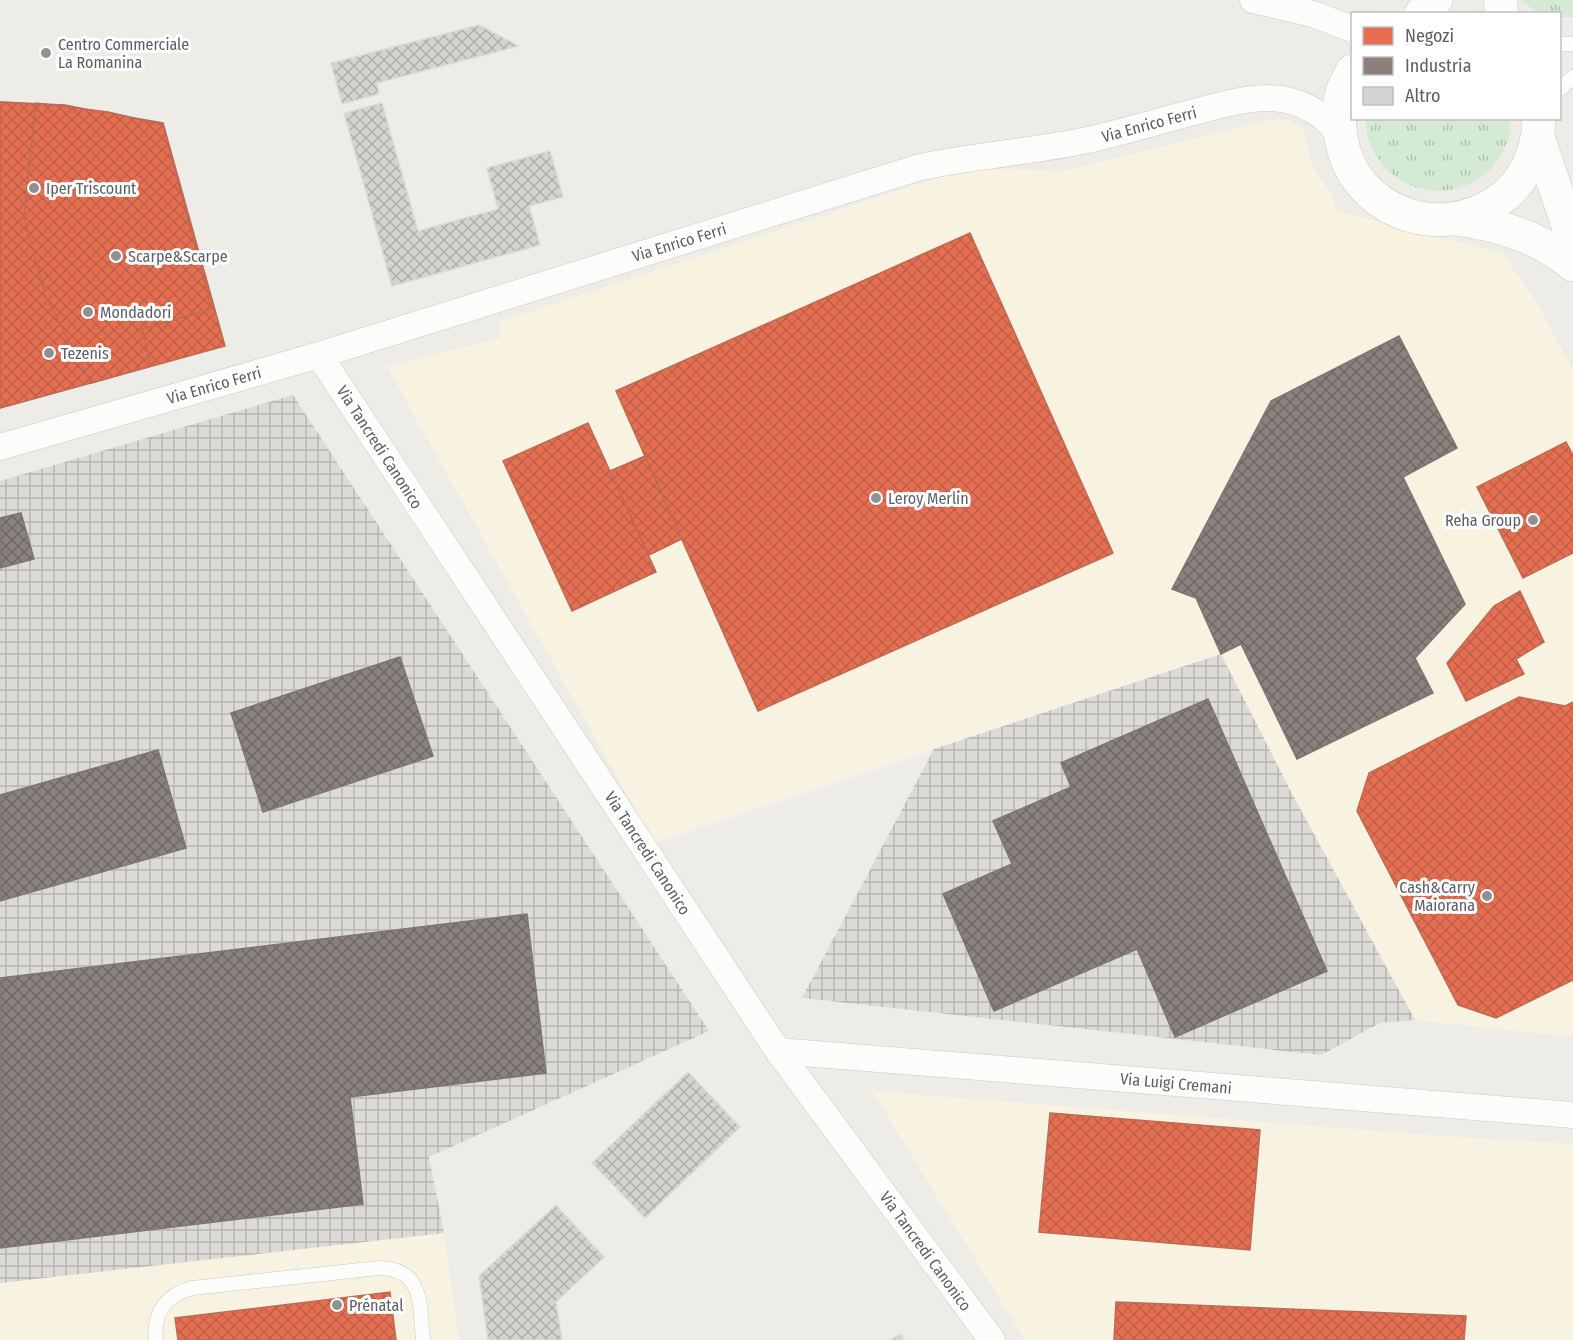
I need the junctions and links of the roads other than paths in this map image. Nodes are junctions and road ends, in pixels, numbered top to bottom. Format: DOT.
graph roads {
  1 [pos="1253,0"];
  2 [pos="1436,0"];
  3 [pos="1423,12"];
  4 [pos="1351,27"];
  5 [pos="1351,75"];
  6 [pos="1573,77"];
  7 [pos="1561,88"];
  8 [pos="1539,129"];
  9 [pos="1344,152"];
  10 [pos="1457,219"];
  11 [pos="1573,240"];
  12 [pos="1573,265"];
  13 [pos="319,355"];
  14 [pos="0,447"];
  15 [pos="778,1051"];
  16 [pos="1573,1115"];
  17 [pos="156,1340"];
  18 [pos="423,1340"];
  19 [pos="992,1340"];
  1 -- 4 [label="street"];
  2 -- 3 [label="street"];
  5 -- 9 [label="street"];
  6 -- 7 [label="lane"];
  8 -- 10 [label="street"];
  8 -- 11 [label="street"];
  9 -- 10 [label="street"];
  9 -- 13 [label="street, Via Enrico Ferri"];
  10 -- 12 [label="street"];
  13 -- 14 [label="street, Via Enrico Ferri"];
  13 -- 15 [label="street, Via Tancredi Canonico"];
  15 -- 16 [label="street, Via Luigi Cremani"];
  15 -- 19 [label="street, Via Tancredi Canonico"];
  17 -- 18 [label="lane"];
}
